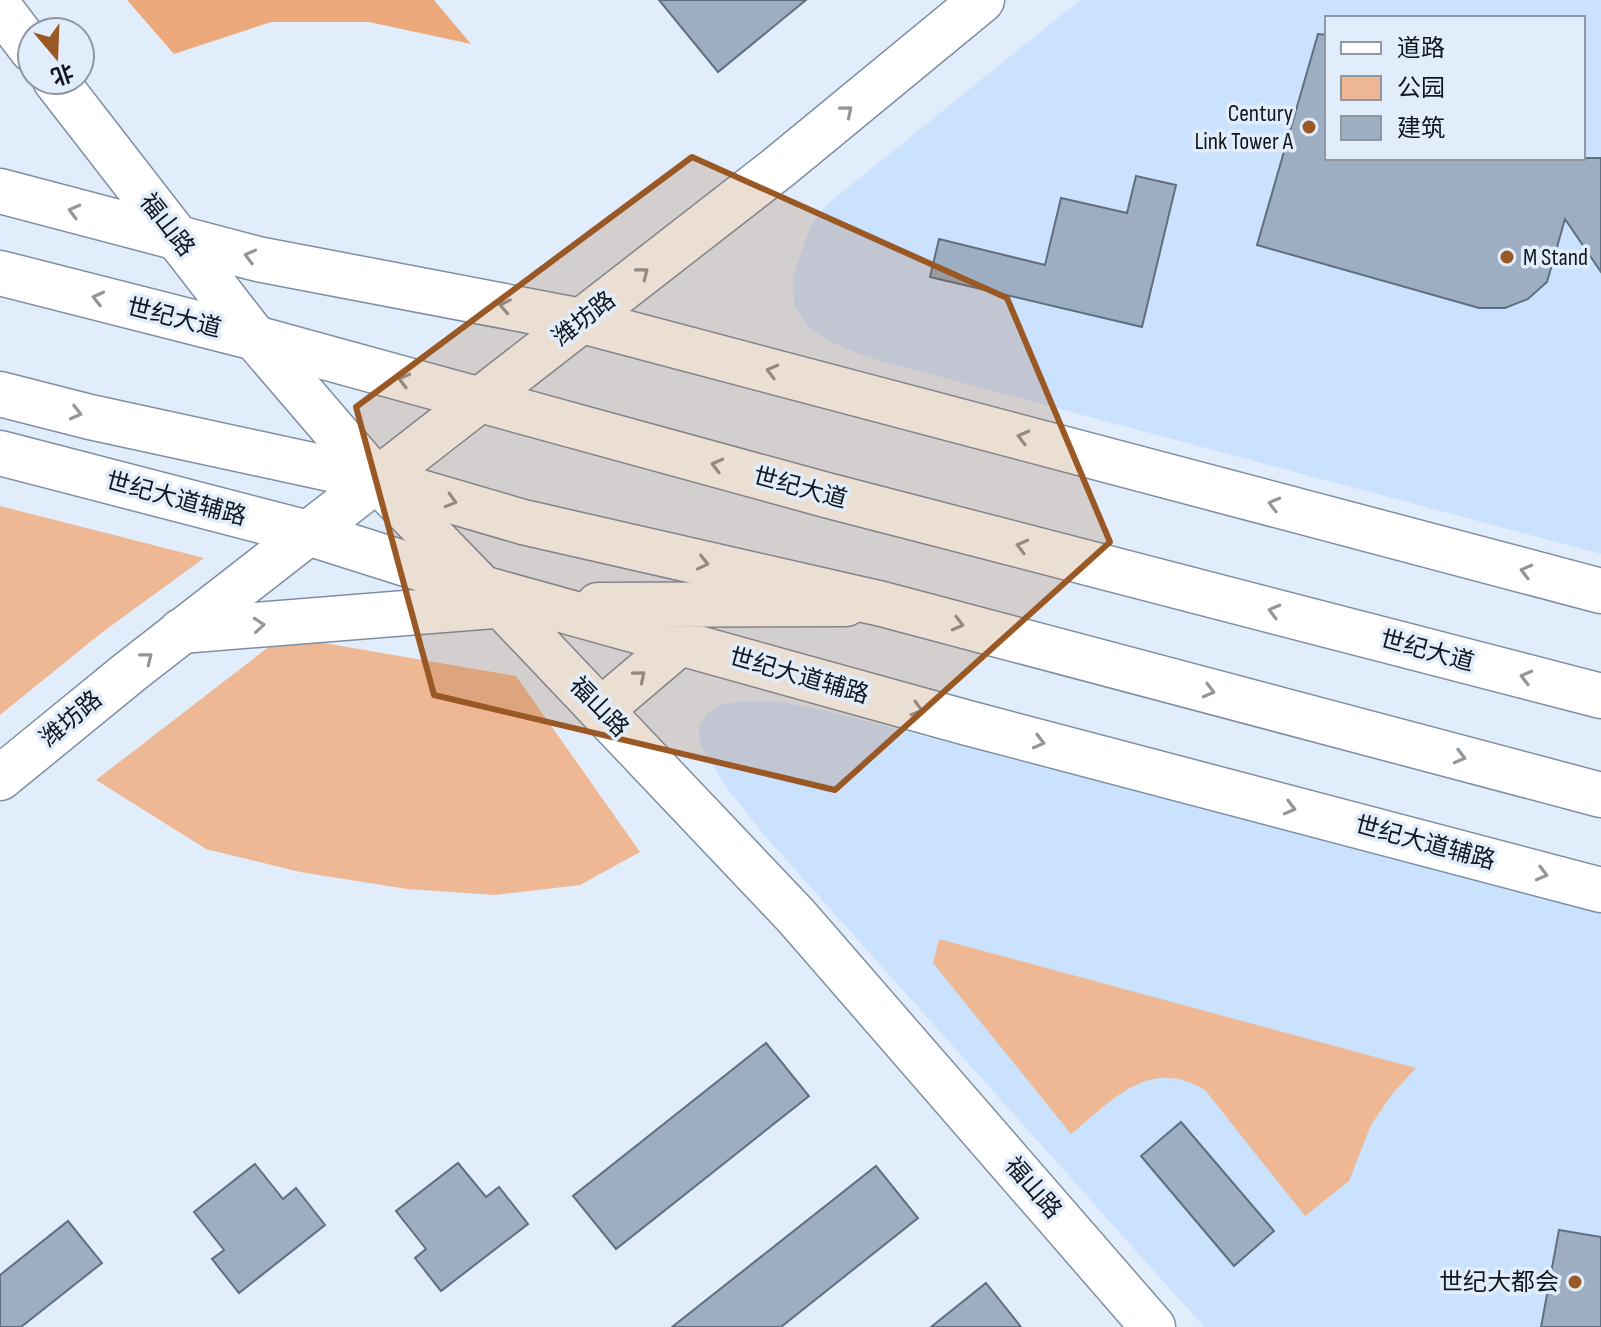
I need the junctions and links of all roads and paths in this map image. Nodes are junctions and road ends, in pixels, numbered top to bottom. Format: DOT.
graph roads {
  1 [pos="982,0"];
  2 [pos="0,8"];
  3 [pos="16,29"];
  4 [pos="67,96"];
  5 [pos="0,191"];
  6 [pos="177,237"];
  7 [pos="0,273"];
  8 [pos="582,321"];
  9 [pos="255,338"];
  10 [pos="0,394"];
  11 [pos="479,400"];
  12 [pos="0,453"];
  13 [pos="376,479"];
  14 [pos="308,533"];
  15 [pos="1601,591"];
  16 [pos="508,599"];
  17 [pos="882,604"];
  18 [pos="181,631"];
  19 [pos="680,643"];
  20 [pos="1601,696"];
  21 [pos="601,710"];
  22 [pos="0,778"];
  23 [pos="1601,795"];
  24 [pos="1601,890"];
  25 [pos="1153,1327"];
  8 -- 1 [label="street, 潍坊路, one-way"];
  2 -- 3 [label="street"];
  4 -- 6 [label="street, 福山路"];
  6 -- 5 [label="street, one-way"];
  8 -- 6 [label="street, one-way"];
  6 -- 9 [label="street, 福山路"];
  9 -- 7 [label="street, 世纪大道, one-way"];
  8 -- 11 [label="street, 潍坊路"];
  15 -- 8 [label="street, one-way"];
  11 -- 9 [label="street, 世纪大道, one-way"];
  9 -- 13 [label="street, 福山路"];
  10 -- 13 [label="street, one-way"];
  11 -- 13 [label="street, 潍坊路"];
  20 -- 11 [label="street, 世纪大道, one-way"];
  12 -- 14 [label="street, 世纪大道辅路"];
  13 -- 14 [label="street, 潍坊路"];
  13 -- 16 [label="street, 福山路"];
  13 -- 17 [label="street, one-way"];
  14 -- 16 [label="street, 世纪大道辅路"];
  14 -- 18 [label="street, 潍坊路"];
  16 -- 17 [label="street"];
  18 -- 16 [label="street, one-way"];
  16 -- 19 [label="street, 世纪大道辅路"];
  16 -- 21 [label="street, 福山路"];
  17 -- 23 [label="street, one-way"];
  22 -- 18 [label="street, 潍坊路, one-way"];
  21 -- 19 [label="street, one-way"];
  19 -- 24 [label="street, 世纪大道辅路, one-way"];
  21 -- 25 [label="street, 福山路"];
}
